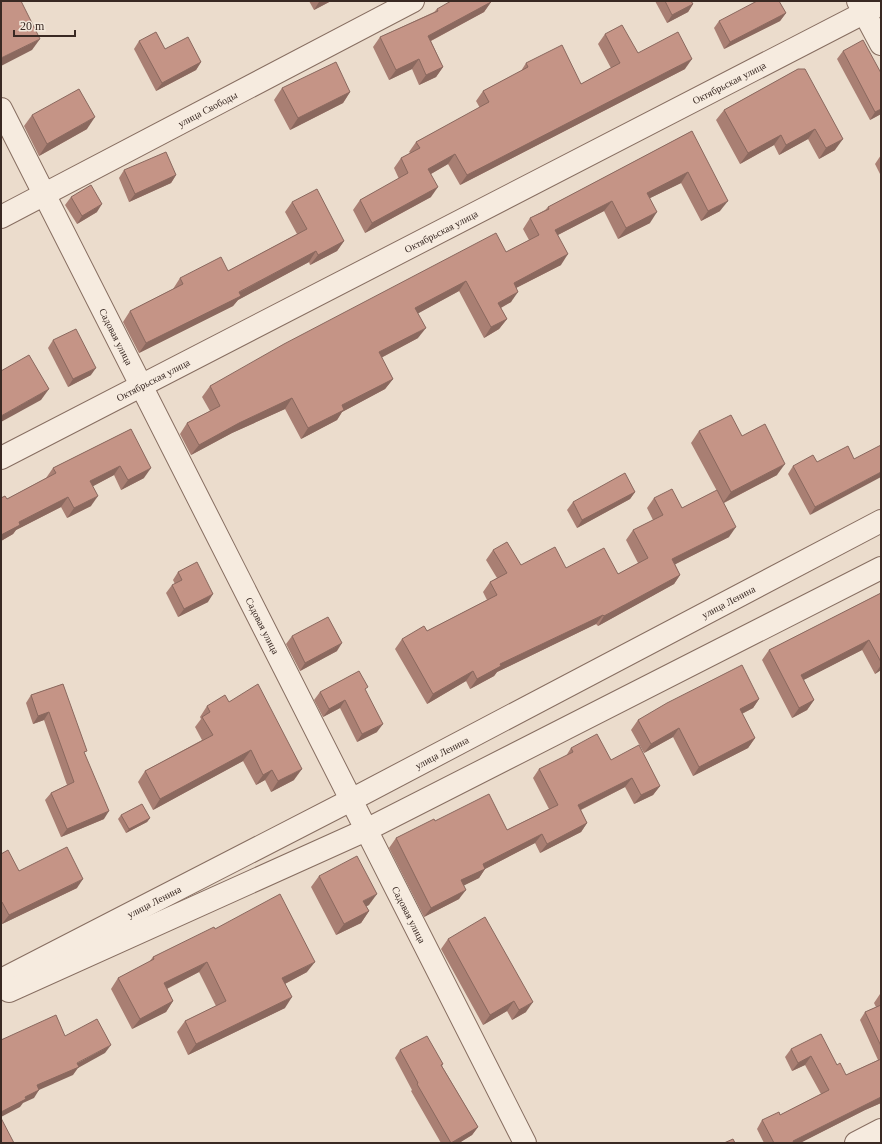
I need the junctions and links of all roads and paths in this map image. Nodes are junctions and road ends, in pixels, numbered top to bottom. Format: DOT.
graph roads {
  1 [pos="414,1"];
  2 [pos="868,6"];
  3 [pos="881,44"];
  4 [pos="1,109"];
  5 [pos="45,195"];
  6 [pos="1,217"];
  7 [pos="142,387"];
  8 [pos="1,458"];
  9 [pos="881,521"];
  10 [pos="881,568"];
  11 [pos="351,800"];
  12 [pos="366,830"];
  13 [pos="1,980"];
  14 [pos="1,995"];
  15 [pos="881,1130"];
  16 [pos="525,1143"];
  17 [pos="856,1143"];
  1 -- 5 [label="street, улица Свободы"];
  2 -- 3 [label="street"];
  2 -- 7 [label="street, Октябрьская улица"];
  4 -- 5 [label="street, Садовая улица"];
  5 -- 6 [label="street, улица Свободы"];
  5 -- 7 [label="street, Садовая улица"];
  7 -- 8 [label="street, Октябрьская улица"];
  7 -- 11 [label="street, Садовая улица"];
  9 -- 11 [label="street, улица Ленина"];
  10 -- 12 [label="street"];
  11 -- 12 [label="street, Садовая улица"];
  11 -- 13 [label="street, улица Ленина"];
  12 -- 14 [label="street"];
  12 -- 16 [label="street, Садовая улица"];
  15 -- 17 [label="street"];
}
